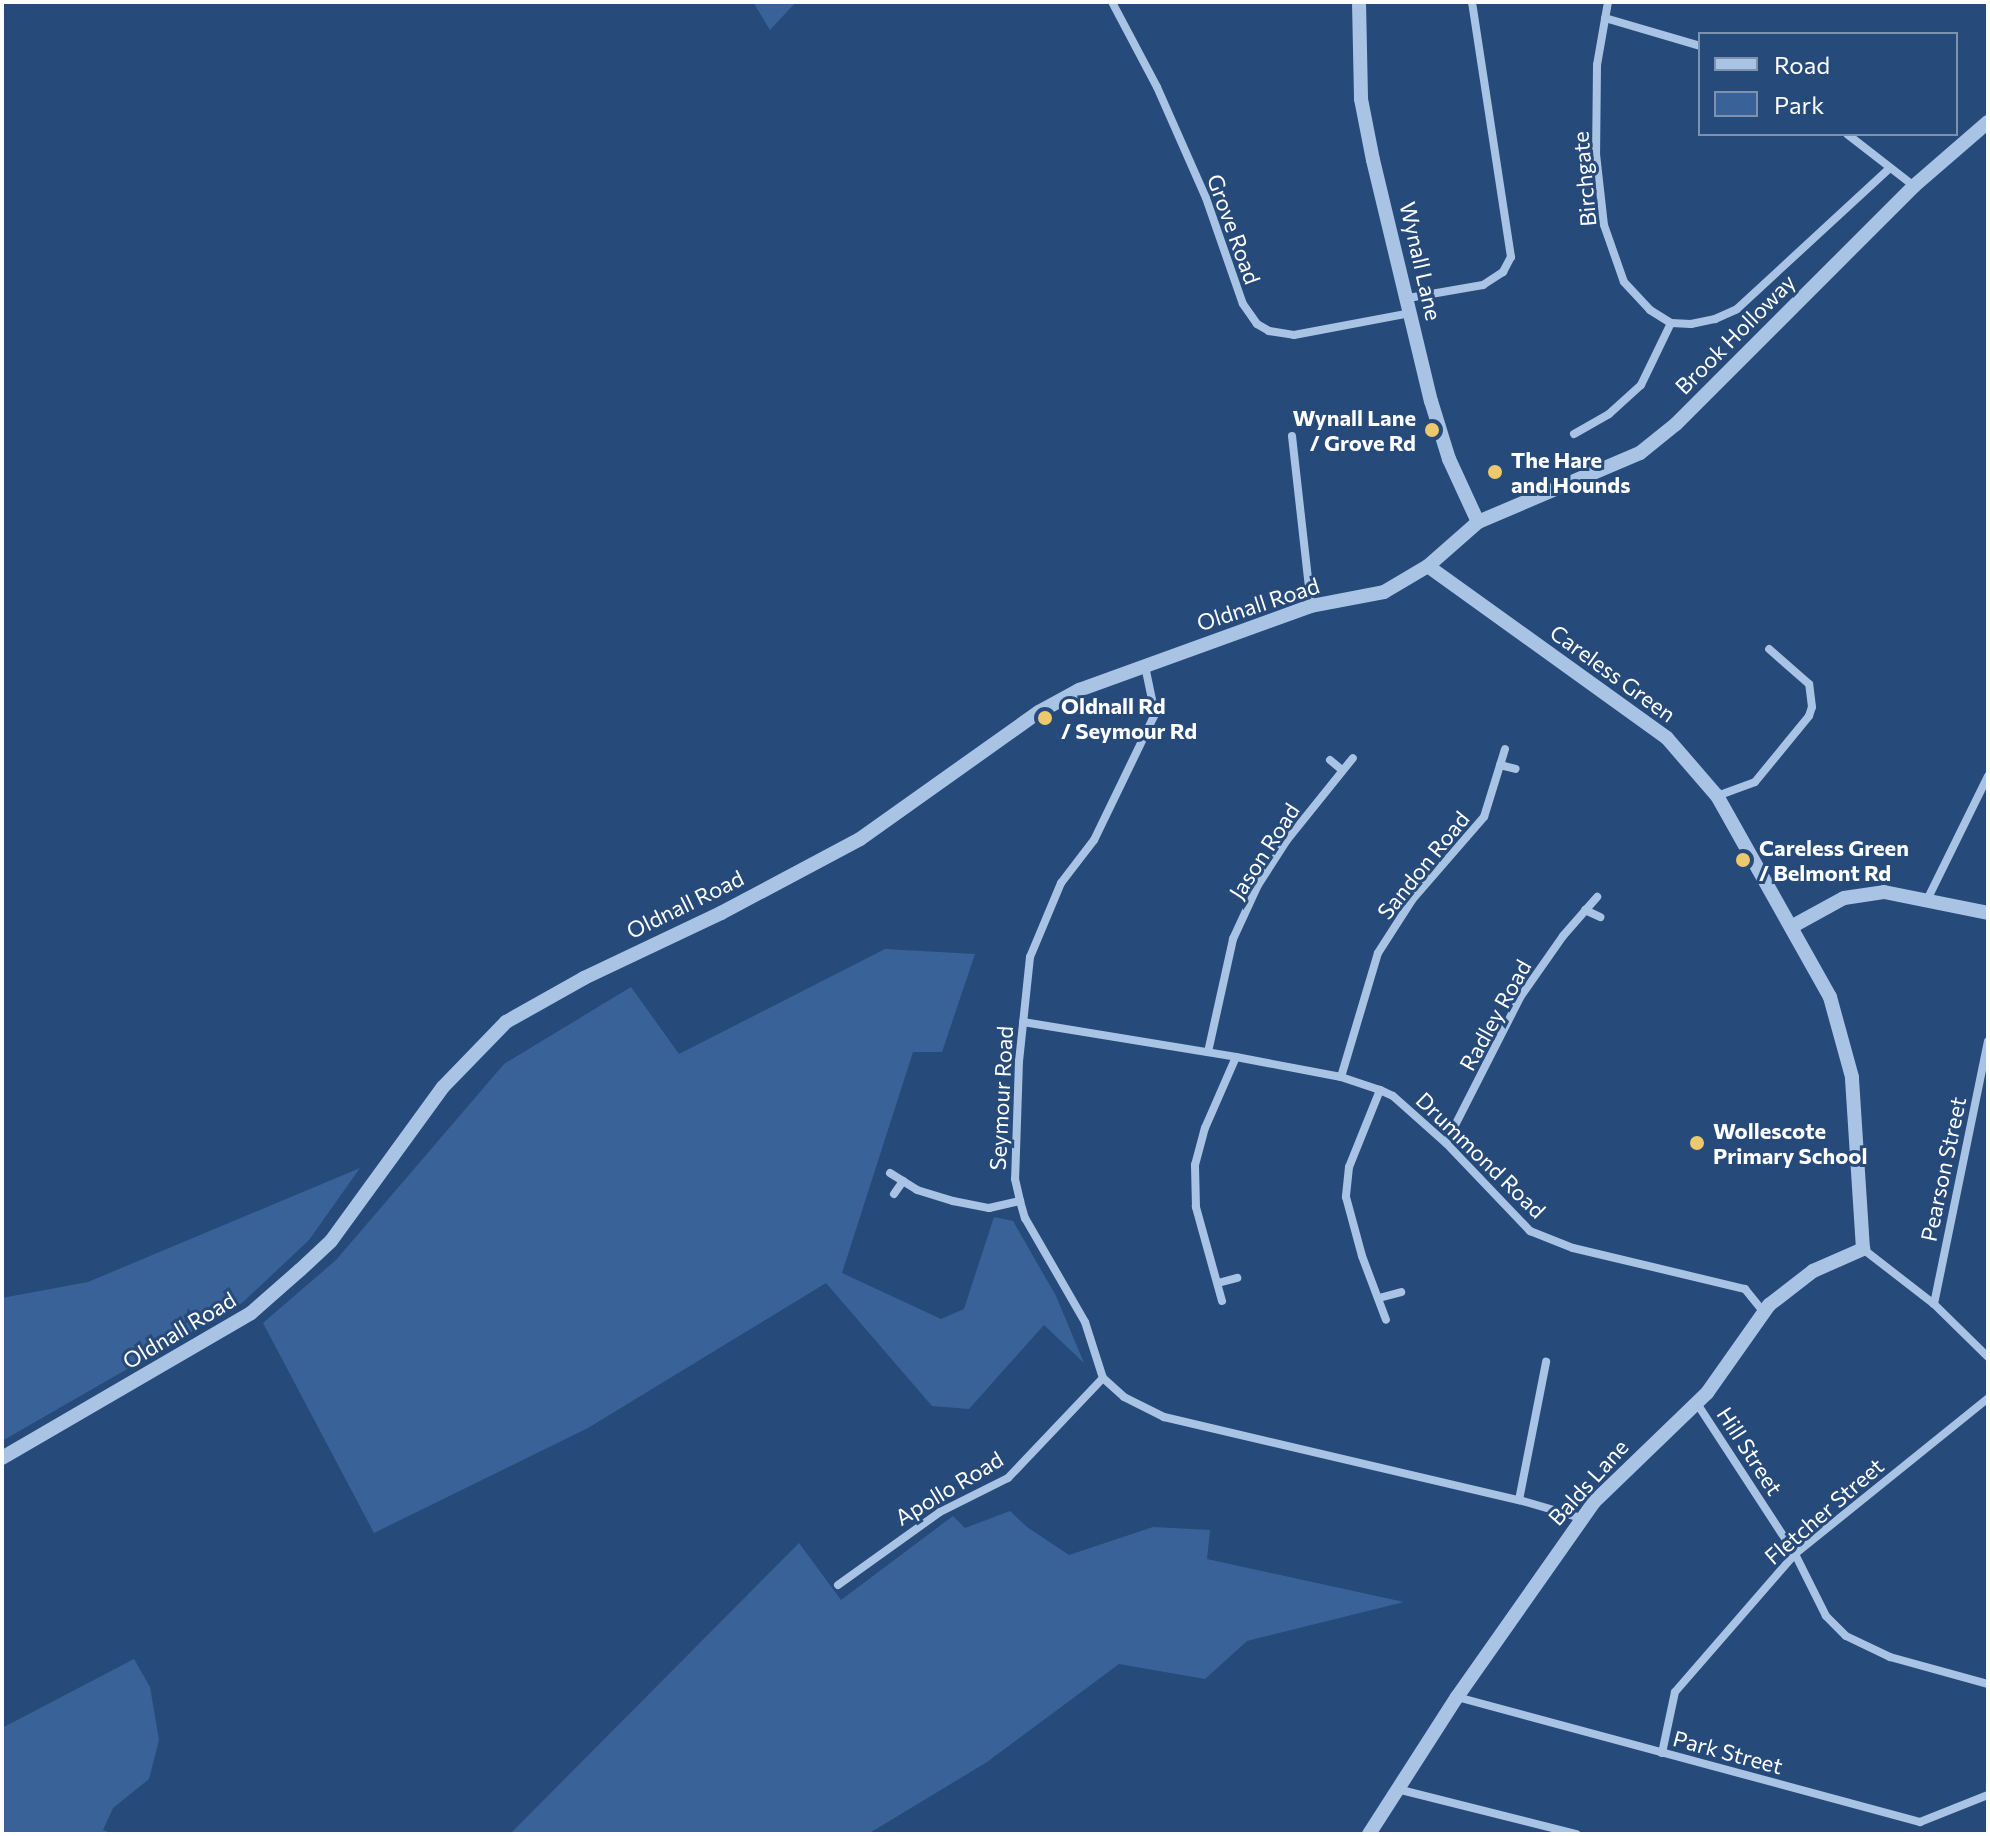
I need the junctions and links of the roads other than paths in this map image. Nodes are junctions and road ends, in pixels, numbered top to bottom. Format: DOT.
graph roads {
  1 [pos="1112,2"];
  2 [pos="1359,2"];
  3 [pos="1472,2"];
  4 [pos="1608,2"];
  5 [pos="1605,18"];
  6 [pos="1698,45"];
  7 [pos="1988,122"];
  8 [pos="1850,136"];
  9 [pos="1890,168"];
  10 [pos="1914,186"];
  11 [pos="1409,306"];
  12 [pos="1671,323"];
  13 [pos="1574,434"];
  14 [pos="1292,436"];
  15 [pos="1294,451"];
  16 [pos="1283,452"];
  17 [pos="1478,522"];
  18 [pos="1428,566"];
  19 [pos="1311,606"];
  20 [pos="1769,649"];
  21 [pos="1145,666"];
  22 [pos="1505,749"];
  23 [pos="1353,758"];
  24 [pos="1330,760"];
  25 [pos="1500,765"];
  26 [pos="1516,769"];
  27 [pos="1342,770"];
  28 [pos="1988,776"];
  29 [pos="1717,796"];
  30 [pos="1597,897"];
  31 [pos="1927,900"];
  32 [pos="1585,910"];
  33 [pos="1988,913"];
  34 [pos="1600,917"];
  35 [pos="1791,927"];
  36 [pos="1023,1022"];
  37 [pos="1988,1041"];
  38 [pos="1208,1052"];
  39 [pos="1236,1057"];
  40 [pos="1341,1077"];
  41 [pos="1380,1090"];
  42 [pos="1446,1143"];
  43 [pos="890,1173"];
  44 [pos="903,1181"];
  45 [pos="894,1194"];
  46 [pos="1020,1201"];
  47 [pos="1863,1249"];
  48 [pos="1237,1278"];
  49 [pos="1218,1283"];
  50 [pos="1401,1292"];
  51 [pos="1379,1298"];
  52 [pos="1222,1301"];
  53 [pos="1934,1304"];
  54 [pos="1763,1311"];
  55 [pos="1386,1320"];
  56 [pos="1988,1357"];
  57 [pos="1546,1362"];
  58 [pos="1103,1378"];
  59 [pos="1988,1398"];
  60 [pos="1696,1402"];
  61 [pos="2,1458"];
  62 [pos="1519,1500"];
  63 [pos="1581,1518"];
  64 [pos="1795,1554"];
  65 [pos="838,1585"];
  66 [pos="1988,1684"];
  67 [pos="1457,1697"];
  68 [pos="1662,1753"];
  69 [pos="1397,1789"];
  70 [pos="1988,1795"];
  71 [pos="1369,1834"];
  72 [pos="1576,1834"];
  1 -- 11 [label="street, Grove Road"];
  2 -- 11 [label="street, Wynall Lane"];
  3 -- 11 [label="street"];
  4 -- 5 [label="street, Birchgate"];
  5 -- 6 [label="street"];
  5 -- 12 [label="street, Birchgate"];
  7 -- 10 [label="street, Brook Holloway"];
  8 -- 9 [label="street"];
  9 -- 10 [label="street"];
  9 -- 12 [label="street"];
  10 -- 17 [label="street, Brook Holloway"];
  11 -- 17 [label="street, Wynall Lane"];
  12 -- 13 [label="street"];
  14 -- 15 [label="street"];
  15 -- 16 [label="street"];
  15 -- 19 [label="street"];
  17 -- 18 [label="street, Oldnall Road"];
  18 -- 19 [label="street, Oldnall Road"];
  18 -- 29 [label="street, Careless Green"];
  19 -- 21 [label="street, Oldnall Road"];
  20 -- 29 [label="street"];
  21 -- 36 [label="street, Seymour Road"];
  21 -- 61 [label="street, Oldnall Road"];
  22 -- 25 [label="street, Sandon Road"];
  23 -- 27 [label="street, Jason Road"];
  24 -- 27 [label="street"];
  25 -- 26 [label="street"];
  25 -- 40 [label="street, Sandon Road"];
  27 -- 38 [label="street, Jason Road"];
  28 -- 31 [label="street"];
  29 -- 35 [label="street, Careless Green"];
  30 -- 32 [label="street, Radley Road"];
  31 -- 33 [label="street"];
  31 -- 35 [label="street"];
  32 -- 34 [label="street"];
  32 -- 42 [label="street, Radley Road"];
  35 -- 47 [label="street, Careless Green"];
  36 -- 38 [label="street, Drummond Road"];
  36 -- 46 [label="street, Seymour Road"];
  37 -- 53 [label="street, Pearson Street"];
  38 -- 39 [label="street, Drummond Road"];
  39 -- 40 [label="street, Drummond Road"];
  39 -- 49 [label="street"];
  40 -- 41 [label="street, Drummond Road"];
  41 -- 42 [label="street, Drummond Road"];
  41 -- 51 [label="street"];
  42 -- 54 [label="street, Drummond Road"];
  43 -- 44 [label="street"];
  44 -- 45 [label="street"];
  44 -- 46 [label="street"];
  46 -- 58 [label="street, Seymour Road"];
  47 -- 53 [label="street"];
  47 -- 54 [label="street, Balds Lane"];
  48 -- 49 [label="street"];
  49 -- 52 [label="street"];
  50 -- 51 [label="street"];
  51 -- 55 [label="street"];
  53 -- 56 [label="street"];
  54 -- 60 [label="street, Balds Lane"];
  57 -- 62 [label="street"];
  58 -- 62 [label="street"];
  58 -- 65 [label="street, Apollo Road"];
  59 -- 64 [label="street, Fletcher Street"];
  60 -- 63 [label="street, Balds Lane"];
  60 -- 64 [label="street, Hill Street"];
  62 -- 63 [label="street"];
  63 -- 67 [label="street, Balds Lane"];
  64 -- 66 [label="street, Hill Street"];
  64 -- 68 [label="street, Fletcher Street"];
  67 -- 68 [label="street, Park Street"];
  67 -- 69 [label="street, Balds Lane"];
  68 -- 70 [label="street, Park Street"];
  69 -- 71 [label="street, Balds Lane"];
  69 -- 72 [label="street"];
}
